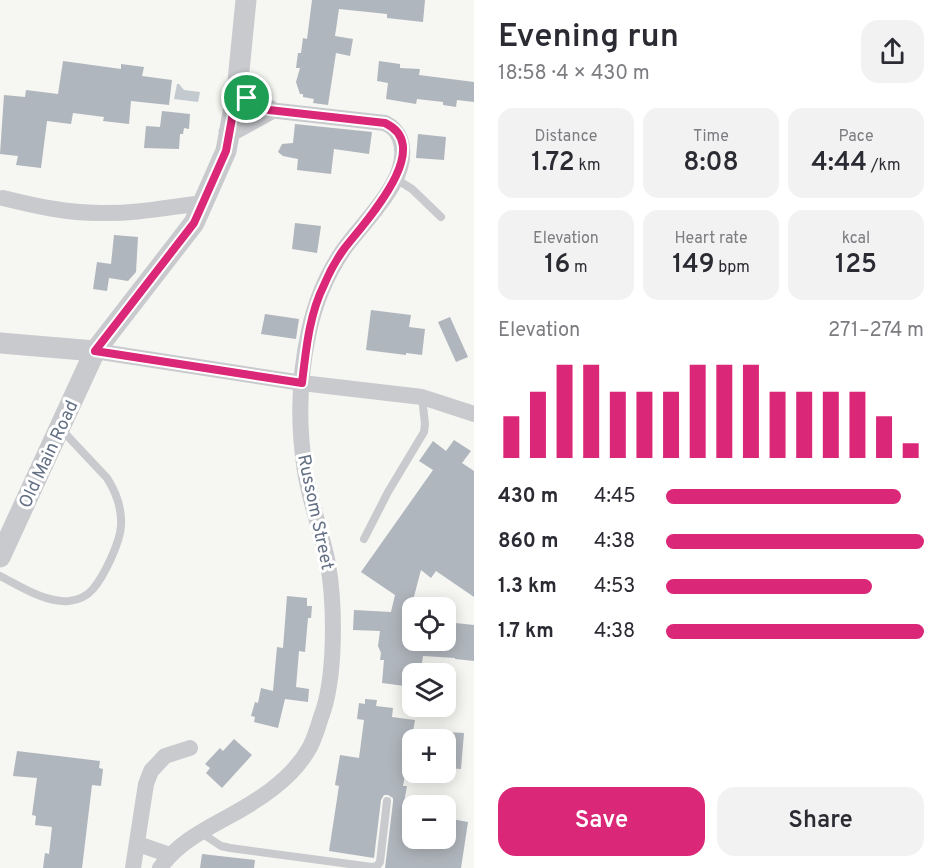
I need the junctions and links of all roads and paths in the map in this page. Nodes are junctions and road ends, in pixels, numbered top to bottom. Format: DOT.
graph roads {
  1 [pos="246,0"];
  2 [pos="237,91"];
  3 [pos="269,110"];
  4 [pos="229,132"];
  5 [pos="396,179"];
  6 [pos="3,198"];
  7 [pos="203,203"];
  8 [pos="441,217"];
  9 [pos="0,343"];
  10 [pos="95,351"];
  11 [pos="302,383"];
  12 [pos="422,397"];
  13 [pos="474,414"];
  14 [pos="60,428"];
  15 [pos="364,539"];
  16 [pos="0,557"];
  17 [pos="0,576"];
  18 [pos="190,748"];
  19 [pos="387,801"];
  20 [pos="200,832"];
  21 [pos="138,844"];
  22 [pos="165,862"];
  23 [pos="133,868"];
  1 -- 2 [label="street"];
  2 -- 3 [label="street, Russom Street"];
  2 -- 4 [label="street"];
  3 -- 4 [label="street"];
  3 -- 5 [label="street, Russom Street"];
  4 -- 7 [label="street"];
  5 -- 8 [label="lane"];
  5 -- 11 [label="street, Russom Street"];
  6 -- 7 [label="street"];
  7 -- 10 [label="street"];
  9 -- 10 [label="street"];
  10 -- 11 [label="street"];
  10 -- 14 [label="street, Old Main Road"];
  11 -- 12 [label="street"];
  11 -- 20 [label="street, Russom Street"];
  12 -- 13 [label="street"];
  12 -- 15 [label="lane"];
  14 -- 16 [label="street, Old Main Road"];
  14 -- 17 [label="lane"];
  18 -- 21 [label="street"];
  19 -- 20 [label="lane"];
  20 -- 22 [label="street, Russom Street"];
  21 -- 22 [label="street"];
  21 -- 23 [label="street"];
}
